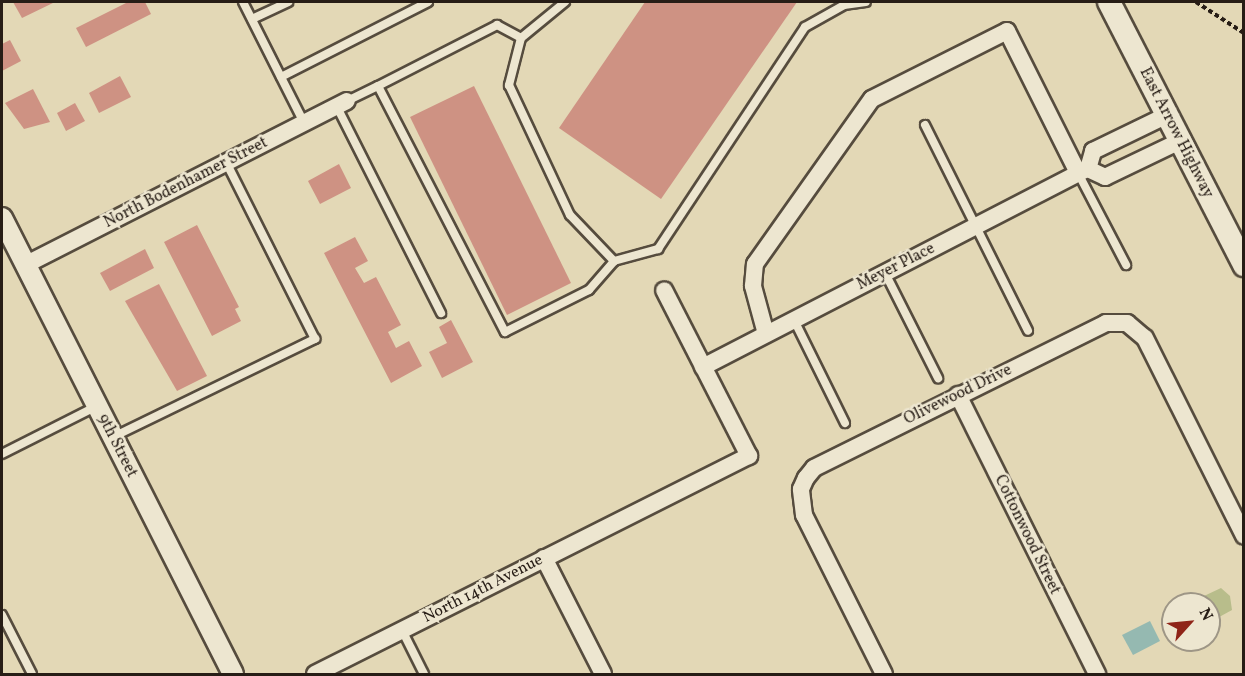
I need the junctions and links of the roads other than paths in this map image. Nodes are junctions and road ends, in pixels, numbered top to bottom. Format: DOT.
graph roads {
  1 [pos="243,2"];
  2 [pos="288,2"];
  3 [pos="428,2"];
  4 [pos="565,2"];
  5 [pos="866,2"];
  6 [pos="1109,2"];
  7 [pos="252,19"];
  8 [pos="522,38"];
  9 [pos="281,77"];
  10 [pos="378,87"];
  11 [pos="342,104"];
  12 [pos="1167,115"];
  13 [pos="304,123"];
  14 [pos="925,125"];
  15 [pos="1117,140"];
  16 [pos="1180,141"];
  17 [pos="226,162"];
  18 [pos="1130,165"];
  19 [pos="1083,171"];
  20 [pos="2,218"];
  21 [pos="975,226"];
  22 [pos="614,261"];
  23 [pos="25,265"];
  24 [pos="1126,265"];
  25 [pos="1244,265"];
  26 [pos="885,273"];
  27 [pos="664,290"];
  28 [pos="441,313"];
  29 [pos="794,320"];
  30 [pos="1028,331"];
  31 [pos="766,334"];
  32 [pos="703,367"];
  33 [pos="938,378"];
  34 [pos="958,395"];
  35 [pos="97,406"];
  36 [pos="845,423"];
  37 [pos="113,438"];
  38 [pos="2,454"];
  39 [pos="1244,536"];
  40 [pos="544,558"];
  41 [pos="2,615"];
  42 [pos="402,630"];
  43 [pos="1093,673"];
  44 [pos="32,675"];
  45 [pos="233,675"];
  46 [pos="315,675"];
  47 [pos="424,675"];
  48 [pos="603,675"];
  49 [pos="884,675"];
  1 -- 7 [label="lane"];
  2 -- 7 [label="lane"];
  3 -- 9 [label="lane"];
  4 -- 8 [label="lane"];
  5 -- 22 [label="lane"];
  6 -- 12 [label="main road, East Arrow Highway"];
  7 -- 9 [label="lane"];
  8 -- 10 [label="lane"];
  8 -- 22 [label="lane"];
  9 -- 13 [label="lane"];
  10 -- 11 [label="lane"];
  10 -- 22 [label="lane"];
  11 -- 13 [label="street, North Bodenhamer Street"];
  11 -- 28 [label="lane"];
  12 -- 15 [label="street, Meyer Place"];
  12 -- 16 [label="main road, East Arrow Highway"];
  13 -- 17 [label="street, North Bodenhamer Street"];
  14 -- 21 [label="lane"];
  15 -- 18 [label="street"];
  15 -- 19 [label="street, Meyer Place"];
  16 -- 18 [label="street"];
  16 -- 25 [label="main road, East Arrow Highway"];
  17 -- 23 [label="street, North Bodenhamer Street"];
  17 -- 37 [label="lane"];
  18 -- 19 [label="street"];
  19 -- 21 [label="street, Meyer Place"];
  19 -- 24 [label="lane"];
  19 -- 31 [label="street"];
  20 -- 23 [label="street, 9th Street"];
  21 -- 26 [label="street, Meyer Place"];
  21 -- 30 [label="lane"];
  23 -- 35 [label="street, 9th Street"];
  26 -- 29 [label="street, Meyer Place"];
  26 -- 33 [label="lane"];
  27 -- 32 [label="street"];
  29 -- 31 [label="street, Meyer Place"];
  29 -- 36 [label="lane"];
  31 -- 32 [label="street, Meyer Place"];
  32 -- 40 [label="street, North 14th Avenue"];
  34 -- 39 [label="street, Olivewood Drive"];
  34 -- 43 [label="street, Cottonwood Street"];
  34 -- 49 [label="street, Olivewood Drive"];
  35 -- 37 [label="street, 9th Street"];
  35 -- 38 [label="lane"];
  37 -- 45 [label="street, 9th Street"];
  40 -- 42 [label="street, North 14th Avenue"];
  40 -- 48 [label="street"];
  41 -- 44 [label="lane"];
  42 -- 46 [label="street, North 14th Avenue"];
  42 -- 47 [label="lane"];
}
